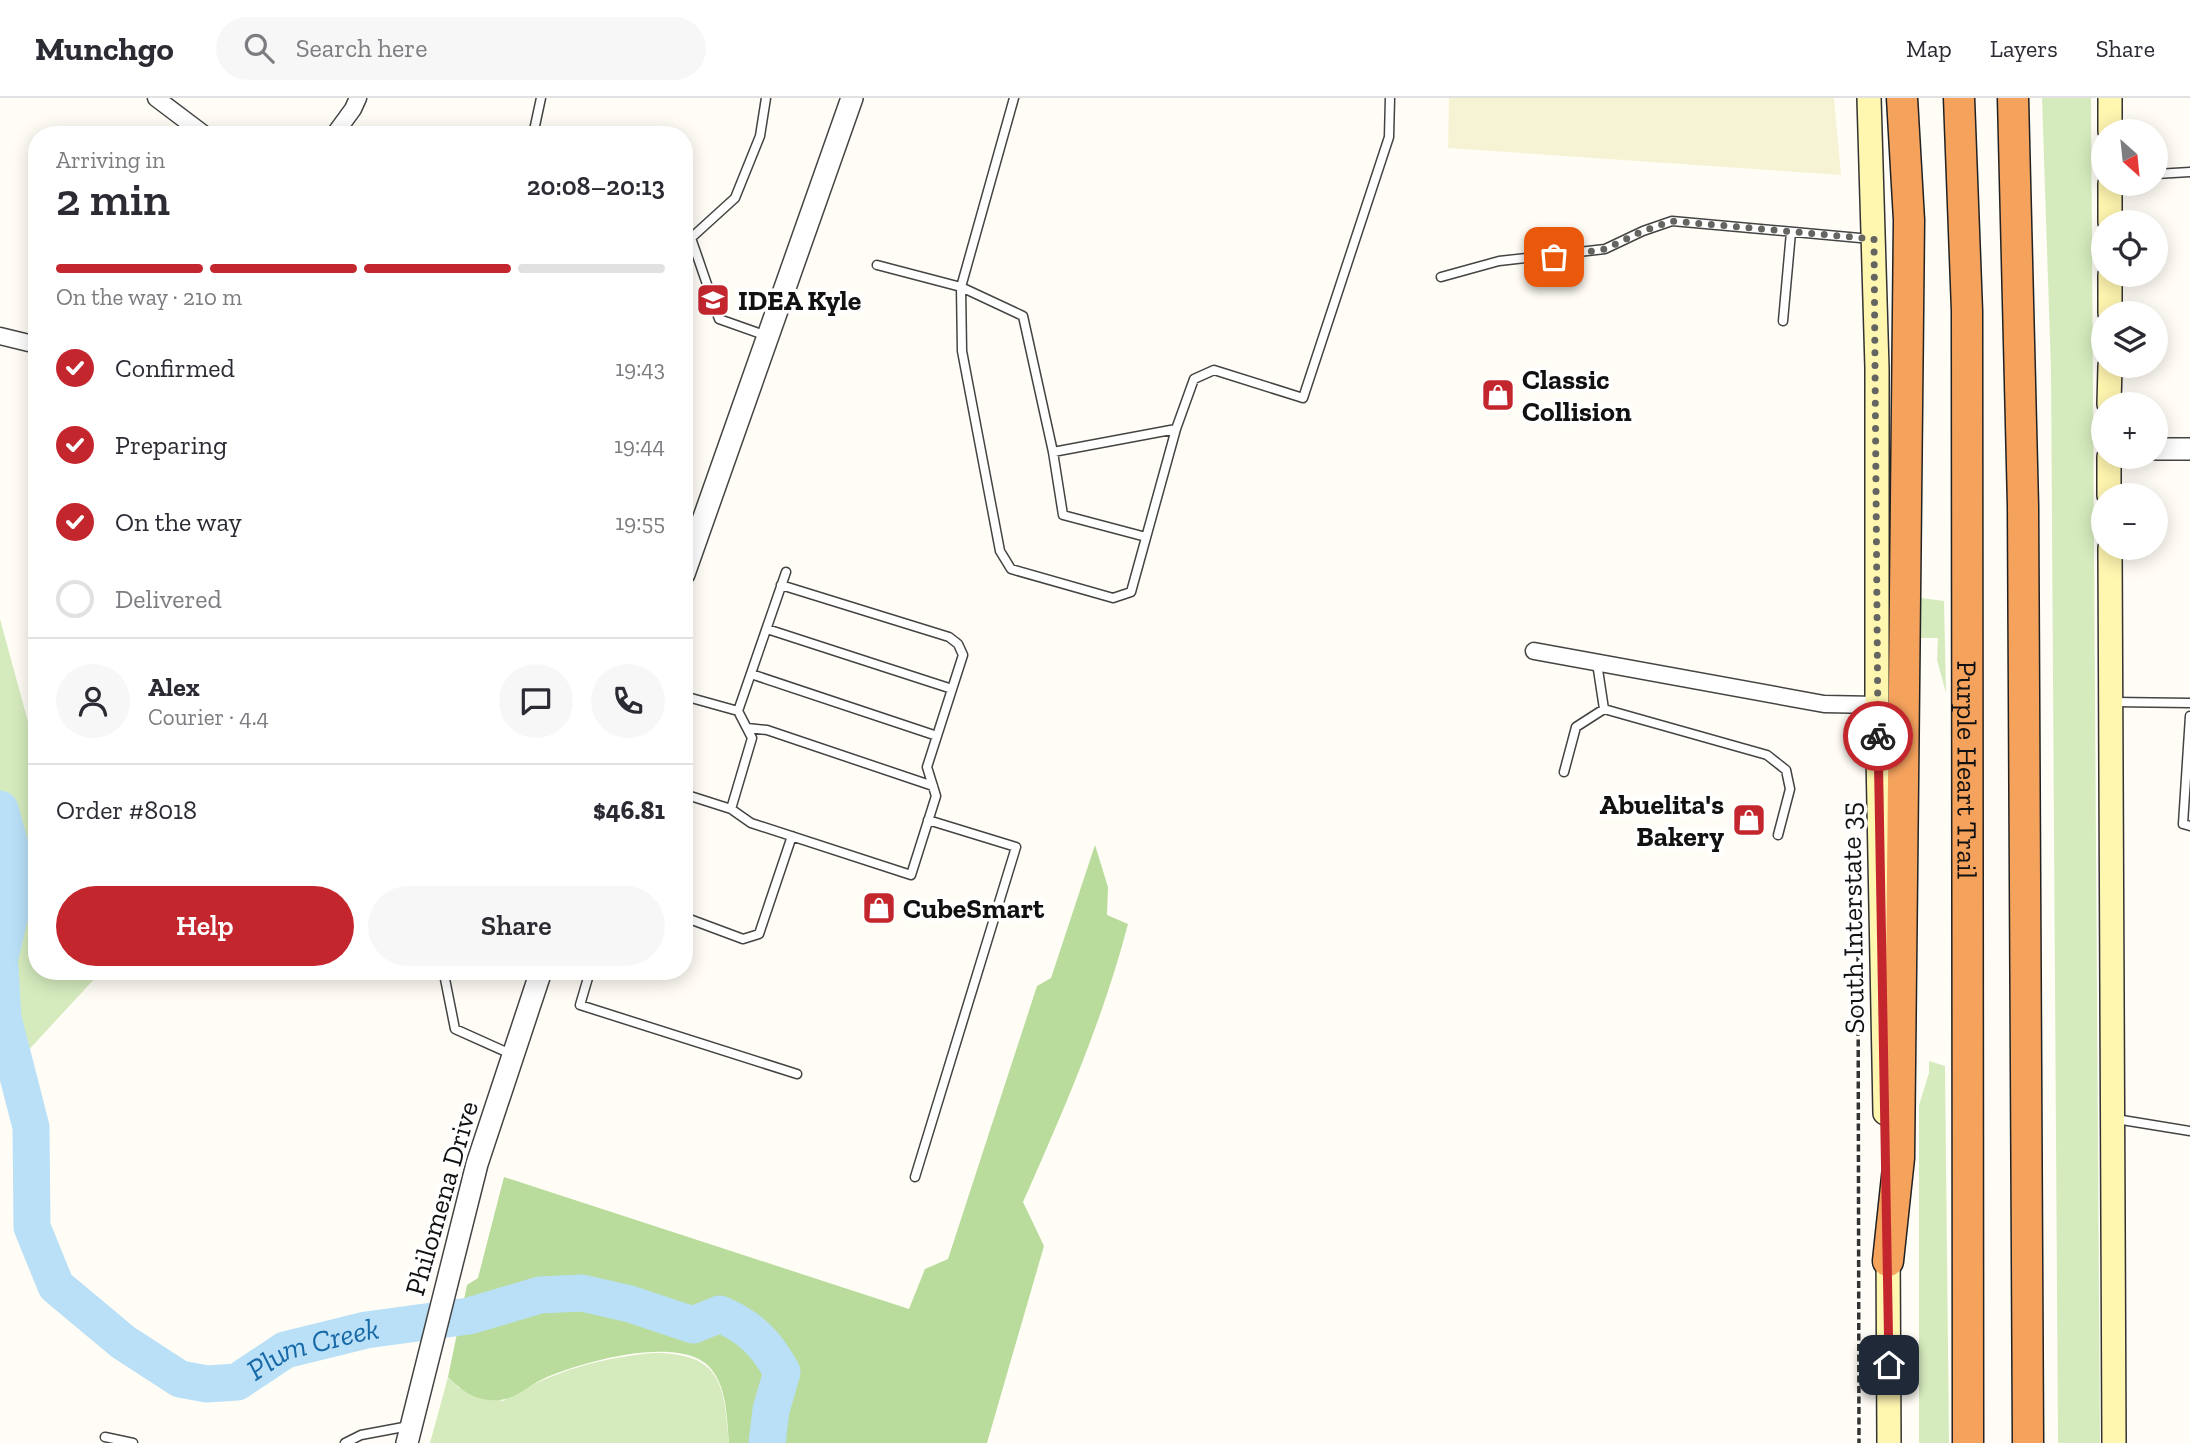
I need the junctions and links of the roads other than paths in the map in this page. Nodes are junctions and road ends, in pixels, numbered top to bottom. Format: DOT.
graph roads {
  1 [pos="156,98"];
  2 [pos="358,98"];
  3 [pos="541,98"];
  4 [pos="766,98"];
  5 [pos="852,98"];
  6 [pos="1014,98"];
  7 [pos="1390,98"];
  8 [pos="1868,98"];
  9 [pos="1902,98"];
  10 [pos="1959,98"];
  11 [pos="2013,98"];
  12 [pos="2110,98"];
  13 [pos="2110,119"];
  14 [pos="193,126"];
  15 [pos="341,126"];
  16 [pos="535,126"];
  17 [pos="2190,172"];
  18 [pos="2168,173"];
  19 [pos="1791,232"];
  20 [pos="693,233"];
  21 [pos="1874,239"];
  22 [pos="693,256"];
  23 [pos="877,265"];
  24 [pos="1441,277"];
  25 [pos="961,287"];
  26 [pos="1783,321"];
  27 [pos="0,336"];
  28 [pos="768,337"];
  29 [pos="28,343"];
  30 [pos="1176,429"];
  31 [pos="2168,449"];
  32 [pos="2190,449"];
  33 [pos="1053,452"];
  34 [pos="1146,537"];
  35 [pos="693,549"];
  36 [pos="2110,560"];
  37 [pos="786,572"];
  38 [pos="781,586"];
  39 [pos="766,629"];
  40 [pos="1534,651"];
  41 [pos="1597,663"];
  42 [pos="751,674"];
  43 [pos="952,689"];
  44 [pos="693,698"];
  45 [pos="2110,702"];
  46 [pos="2190,703"];
  47 [pos="1877,705"];
  48 [pos="1604,709"];
  49 [pos="738,710"];
  50 [pos="2190,716"];
  51 [pos="747,728"];
  52 [pos="937,737"];
  53 [pos="1564,772"];
  54 [pos="933,786"];
  55 [pos="693,797"];
  56 [pos="730,809"];
  57 [pos="928,820"];
  58 [pos="2190,826"];
  59 [pos="1777,835"];
  60 [pos="792,836"];
  61 [pos="693,920"];
  62 [pos="445,980"];
  63 [pos="538,980"];
  64 [pos="587,980"];
  65 [pos="513,1055"];
  66 [pos="797,1074"];
  67 [pos="2113,1118"];
  68 [pos="2190,1131"];
  69 [pos="915,1177"];
  70 [pos="1888,1261"];
  71 [pos="409,1434"];
  72 [pos="105,1437"];
  73 [pos="133,1443"];
  74 [pos="345,1443"];
  75 [pos="1889,1443"];
  76 [pos="1968,1443"];
  77 [pos="2028,1443"];
  78 [pos="2114,1443"];
  1 -- 14 [label="street"];
  2 -- 15 [label="street"];
  3 -- 16 [label="lane"];
  4 -- 20 [label="lane"];
  5 -- 28 [label="street"];
  6 -- 25 [label="lane"];
  7 -- 30 [label="lane"];
  8 -- 21 [label="main road, South Interstate 35"];
  9 -- 70 [label="highway"];
  10 -- 76 [label="highway, Purple Heart Trail"];
  11 -- 77 [label="highway, Purple Heart Trail"];
  12 -- 13 [label="main road"];
  17 -- 18 [label="lane"];
  19 -- 21 [label="lane"];
  19 -- 24 [label="lane"];
  19 -- 26 [label="lane"];
  21 -- 47 [label="main road, South Interstate 35"];
  22 -- 28 [label="lane"];
  23 -- 25 [label="lane"];
  25 -- 33 [label="lane"];
  25 -- 34 [label="lane"];
  27 -- 29 [label="street"];
  28 -- 35 [label="street"];
  30 -- 33 [label="lane"];
  30 -- 34 [label="lane"];
  31 -- 32 [label="street"];
  33 -- 34 [label="lane"];
  36 -- 45 [label="main road"];
  37 -- 38 [label="lane"];
  38 -- 39 [label="lane"];
  38 -- 43 [label="lane"];
  39 -- 42 [label="lane"];
  39 -- 43 [label="lane"];
  40 -- 41 [label="street"];
  41 -- 47 [label="street"];
  41 -- 48 [label="lane"];
  42 -- 49 [label="lane"];
  42 -- 52 [label="lane"];
  43 -- 52 [label="lane"];
  44 -- 49 [label="lane"];
  45 -- 46 [label="lane"];
  45 -- 67 [label="main road"];
  47 -- 70 [label="main road, South Interstate 35"];
  48 -- 53 [label="lane"];
  48 -- 59 [label="lane"];
  49 -- 51 [label="lane"];
  50 -- 58 [label="lane"];
  51 -- 54 [label="lane"];
  51 -- 56 [label="lane"];
  52 -- 54 [label="lane"];
  54 -- 57 [label="lane"];
  55 -- 56 [label="lane"];
  56 -- 60 [label="lane"];
  57 -- 60 [label="lane"];
  57 -- 69 [label="lane"];
  60 -- 61 [label="lane"];
  62 -- 65 [label="lane"];
  63 -- 65 [label="street, Philomena Drive"];
  64 -- 66 [label="lane"];
  65 -- 71 [label="street, Philomena Drive"];
  67 -- 68 [label="lane"];
  67 -- 78 [label="main road"];
  70 -- 75 [label="main road, South Interstate 35"];
  71 -- 74 [label="lane"];
  72 -- 73 [label="lane"];
}
